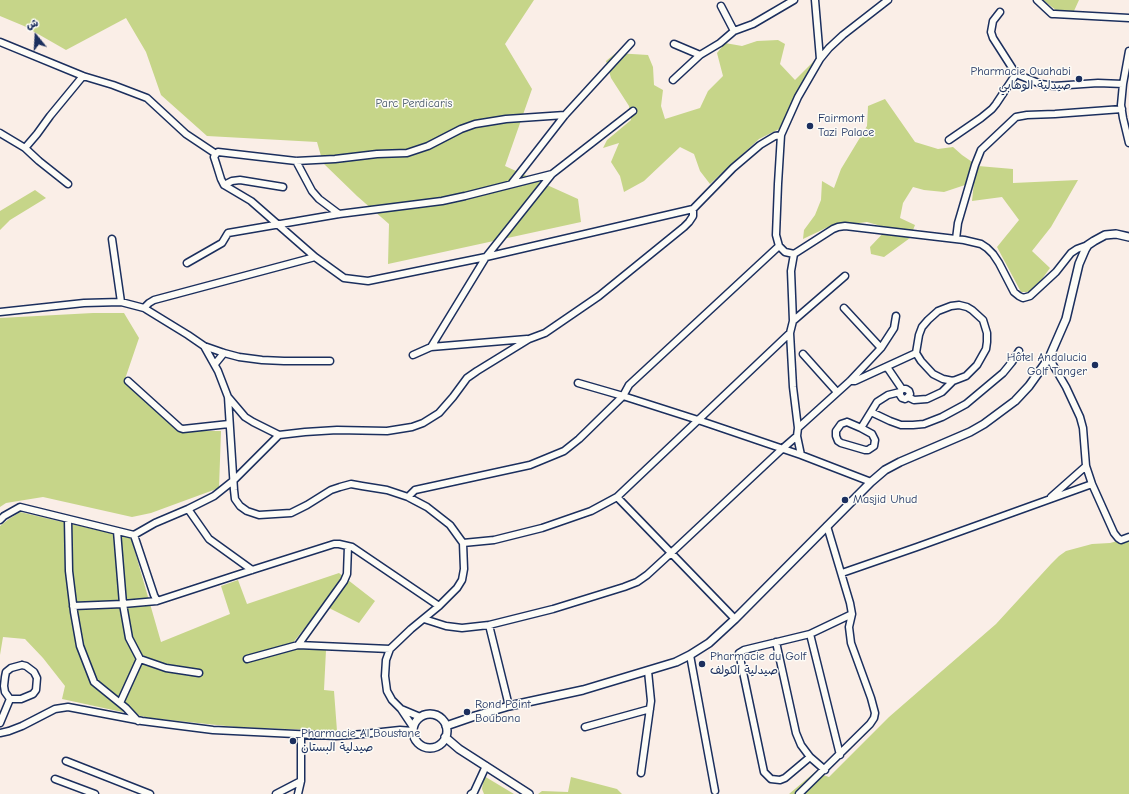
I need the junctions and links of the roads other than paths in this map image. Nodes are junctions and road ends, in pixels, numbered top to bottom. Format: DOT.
graph roads {
  1 [pos="794,0"];
  2 [pos="815,0"];
  3 [pos="888,0"];
  4 [pos="1037,0"];
  5 [pos="721,6"];
  6 [pos="1000,12"];
  7 [pos="1129,18"];
  8 [pos="734,31"];
  9 [pos="0,42"];
  10 [pos="631,43"];
  11 [pos="674,44"];
  12 [pos="1129,51"];
  13 [pos="700,55"];
  14 [pos="820,59"];
  15 [pos="1016,74"];
  16 [pos="84,76"];
  17 [pos="673,80"];
  18 [pos="1123,84"];
  19 [pos="1122,108"];
  20 [pos="633,111"];
  21 [pos="564,115"];
  22 [pos="0,133"];
  23 [pos="782,135"];
  24 [pos="949,140"];
  25 [pos="1129,143"];
  26 [pos="25,148"];
  27 [pos="216,154"];
  28 [pos="296,161"];
  29 [pos="552,174"];
  30 [pos="512,183"];
  31 [pos="68,184"];
  32 [pos="224,185"];
  33 [pos="282,187"];
  34 [pos="693,209"];
  35 [pos="339,214"];
  36 [pos="277,224"];
  37 [pos="1129,237"];
  38 [pos="112,239"];
  39 [pos="956,239"];
  40 [pos="779,246"];
  41 [pos="1088,246"];
  42 [pos="794,254"];
  43 [pos="315,257"];
  44 [pos="486,257"];
  45 [pos="187,263"];
  46 [pos="845,276"];
  47 [pos="121,302"];
  48 [pos="144,308"];
  49 [pos="844,308"];
  50 [pos="0,312"];
  51 [pos="896,316"];
  52 [pos="793,321"];
  53 [pos="790,333"];
  54 [pos="529,339"];
  55 [pos="204,346"];
  56 [pos="431,348"];
  57 [pos="882,348"];
  58 [pos="1019,351"];
  59 [pos="224,352"];
  60 [pos="916,353"];
  61 [pos="803,354"];
  62 [pos="413,355"];
  63 [pos="1049,358"];
  64 [pos="330,361"];
  65 [pos="215,364"];
  66 [pos="887,367"];
  67 [pos="128,381"];
  68 [pos="850,381"];
  69 [pos="953,381"];
  70 [pos="578,383"];
  71 [pos="901,390"];
  72 [pos="837,392"];
  73 [pos="623,396"];
  74 [pos="228,397"];
  75 [pos="871,412"];
  76 [pos="698,420"];
  77 [pos="229,424"];
  78 [pos="798,428"];
  79 [pos="861,428"];
  80 [pos="279,436"];
  81 [pos="798,436"];
  82 [pos="782,448"];
  83 [pos="801,455"];
  84 [pos="1086,466"];
  85 [pos="234,480"];
  86 [pos="871,482"];
  87 [pos="1092,484"];
  88 [pos="408,497"];
  89 [pos="617,497"];
  90 [pos="1048,499"];
  91 [pos="188,509"];
  92 [pos="68,519"];
  93 [pos="0,520"];
  94 [pos="827,526"];
  95 [pos="117,531"];
  96 [pos="134,535"];
  97 [pos="1129,537"];
  98 [pos="463,543"];
  99 [pos="348,546"];
  100 [pos="671,553"];
  101 [pos="252,570"];
  102 [pos="842,573"];
  103 [pos="157,601"];
  104 [pos="123,604"];
  105 [pos="73,606"];
  106 [pos="439,606"];
  107 [pos="852,614"];
  108 [pos="424,619"];
  109 [pos="735,619"];
  110 [pos="489,626"];
  111 [pos="810,634"];
  112 [pos="776,642"];
  113 [pos="298,645"];
  114 [pos="390,649"];
  115 [pos="690,655"];
  116 [pos="140,658"];
  117 [pos="247,659"];
  118 [pos="648,671"];
  119 [pos="199,673"];
  120 [pos="10,699"];
  121 [pos="120,703"];
  122 [pos="509,706"];
  123 [pos="401,709"];
  124 [pos="650,709"];
  125 [pos="420,717"];
  126 [pos="138,720"];
  127 [pos="0,723"];
  128 [pos="445,724"];
  129 [pos="585,727"];
  130 [pos="413,729"];
  131 [pos="0,733"];
  132 [pos="302,734"];
  133 [pos="445,737"];
  134 [pos="441,743"];
  135 [pos="459,749"];
  136 [pos="840,755"];
  137 [pos="810,757"];
  138 [pos="66,761"];
  139 [pos="486,766"];
  140 [pos="825,770"];
  141 [pos="641,773"];
  142 [pos="55,779"];
  143 [pos="301,781"];
  144 [pos="715,791"];
  145 [pos="473,793"];
  146 [pos="95,794"];
  147 [pos="150,794"];
  148 [pos="276,794"];
  149 [pos="298,794"];
  150 [pos="529,794"];
  151 [pos="799,794"];
  1 -- 8 [label="street"];
  2 -- 14 [label="street"];
  3 -- 14 [label="street"];
  4 -- 7 [label="street"];
  5 -- 8 [label="street"];
  6 -- 15 [label="street"];
  8 -- 13 [label="street"];
  9 -- 16 [label="street"];
  10 -- 21 [label="street"];
  11 -- 13 [label="street"];
  12 -- 18 [label="street"];
  13 -- 17 [label="street"];
  14 -- 23 [label="street"];
  15 -- 18 [label="street"];
  15 -- 24 [label="street"];
  16 -- 26 [label="street"];
  16 -- 27 [label="street"];
  18 -- 19 [label="street"];
  19 -- 25 [label="street"];
  19 -- 39 [label="street"];
  20 -- 29 [label="street"];
  21 -- 28 [label="street"];
  21 -- 30 [label="street"];
  22 -- 26 [label="street"];
  23 -- 34 [label="street"];
  23 -- 40 [label="street"];
  26 -- 31 [label="street"];
  27 -- 28 [label="street"];
  27 -- 32 [label="street"];
  28 -- 35 [label="street"];
  29 -- 30 [label="street"];
  29 -- 44 [label="street"];
  30 -- 35 [label="street"];
  32 -- 33 [label="street"];
  32 -- 36 [label="street"];
  34 -- 44 [label="street"];
  34 -- 54 [label="street"];
  35 -- 36 [label="street"];
  36 -- 43 [label="street"];
  36 -- 45 [label="street"];
  37 -- 41 [label="main road"];
  38 -- 47 [label="street"];
  39 -- 41 [label="street"];
  39 -- 42 [label="street"];
  40 -- 42 [label="street"];
  40 -- 73 [label="street"];
  41 -- 63 [label="main road"];
  42 -- 52 [label="street"];
  43 -- 44 [label="street"];
  43 -- 48 [label="street"];
  44 -- 56 [label="street"];
  46 -- 52 [label="street"];
  47 -- 48 [label="street"];
  47 -- 50 [label="street"];
  48 -- 55 [label="street"];
  49 -- 57 [label="street"];
  51 -- 57 [label="street"];
  52 -- 53 [label="street"];
  53 -- 76 [label="street"];
  53 -- 78 [label="street"];
  54 -- 56 [label="street"];
  54 -- 80 [label="street"];
  55 -- 59 [label="street"];
  55 -- 65 [label="street"];
  56 -- 62 [label="street"];
  57 -- 68 [label="street"];
  58 -- 75 [label="street"];
  59 -- 64 [label="street"];
  59 -- 65 [label="street"];
  60 -- 66 [label="street"];
  60 -- 69 [label="street"];
  60 -- 69 [label="street"];
  61 -- 72 [label="street"];
  63 -- 84 [label="street"];
  63 -- 86 [label="main road"];
  65 -- 74 [label="street"];
  66 -- 68 [label="street"];
  66 -- 71 [label="street"];
  67 -- 77 [label="street"];
  68 -- 72 [label="street"];
  69 -- 71 [label="street"];
  70 -- 73 [label="street"];
  71 -- 75 [label="street"];
  72 -- 78 [label="street"];
  73 -- 76 [label="street"];
  73 -- 88 [label="street"];
  74 -- 77 [label="street"];
  74 -- 80 [label="street"];
  75 -- 79 [label="street"];
  76 -- 82 [label="street"];
  76 -- 89 [label="street"];
  77 -- 85 [label="street"];
  78 -- 81 [label="street"];
  79 -- 79 [label="street"];
  80 -- 85 [label="street"];
  81 -- 82 [label="street"];
  81 -- 83 [label="street"];
  82 -- 83 [label="street"];
  82 -- 100 [label="street"];
  83 -- 86 [label="street"];
  84 -- 87 [label="street"];
  84 -- 90 [label="street"];
  85 -- 88 [label="street"];
  85 -- 91 [label="street"];
  86 -- 94 [label="main road"];
  87 -- 90 [label="street"];
  87 -- 97 [label="street"];
  88 -- 98 [label="street"];
  89 -- 98 [label="street"];
  89 -- 100 [label="street"];
  90 -- 102 [label="street"];
  91 -- 96 [label="street"];
  91 -- 101 [label="street"];
  92 -- 93 [label="street"];
  92 -- 95 [label="street"];
  92 -- 105 [label="street"];
  94 -- 102 [label="street"];
  94 -- 109 [label="main road"];
  95 -- 96 [label="street"];
  95 -- 104 [label="street"];
  96 -- 103 [label="street"];
  98 -- 106 [label="street"];
  99 -- 101 [label="street"];
  99 -- 106 [label="street"];
  99 -- 113 [label="street"];
  100 -- 109 [label="street"];
  100 -- 110 [label="street"];
  101 -- 103 [label="street"];
  102 -- 107 [label="street"];
  103 -- 104 [label="street"];
  104 -- 105 [label="street"];
  104 -- 116 [label="street"];
  105 -- 121 [label="street"];
  106 -- 108 [label="street"];
  107 -- 111 [label="street"];
  107 -- 136 [label="street"];
  108 -- 110 [label="street"];
  108 -- 114 [label="street"];
  109 -- 115 [label="main road"];
  110 -- 122 [label="street"];
  111 -- 112 [label="street"];
  111 -- 136 [label="street"];
  112 -- 137 [label="street"];
  112 -- 137 [label="street"];
  113 -- 114 [label="street"];
  113 -- 117 [label="street"];
  114 -- 123 [label="street"];
  115 -- 118 [label="main road"];
  115 -- 144 [label="street"];
  116 -- 119 [label="street"];
  116 -- 121 [label="street"];
  118 -- 122 [label="main road"];
  118 -- 124 [label="street"];
  120 -- 120 [label="street"];
  120 -- 127 [label="street"];
  121 -- 126 [label="street"];
  122 -- 128 [label="main road"];
  123 -- 125 [label="street"];
  123 -- 130 [label="street"];
  124 -- 129 [label="street"];
  124 -- 141 [label="street"];
  125 -- 128 [label="main road"];
  125 -- 130 [label="main road"];
  126 -- 131 [label="street"];
  126 -- 132 [label="street"];
  128 -- 133 [label="main road"];
  130 -- 132 [label="street"];
  130 -- 134 [label="main road"];
  132 -- 143 [label="street"];
  133 -- 134 [label="main road"];
  133 -- 135 [label="main road"];
  134 -- 135 [label="main road"];
  135 -- 139 [label="main road"];
  136 -- 140 [label="street"];
  137 -- 140 [label="street"];
  138 -- 147 [label="street"];
  139 -- 145 [label="street"];
  139 -- 150 [label="main road"];
  140 -- 151 [label="street"];
  142 -- 146 [label="street"];
  143 -- 148 [label="street"];
  143 -- 149 [label="street"];
}
